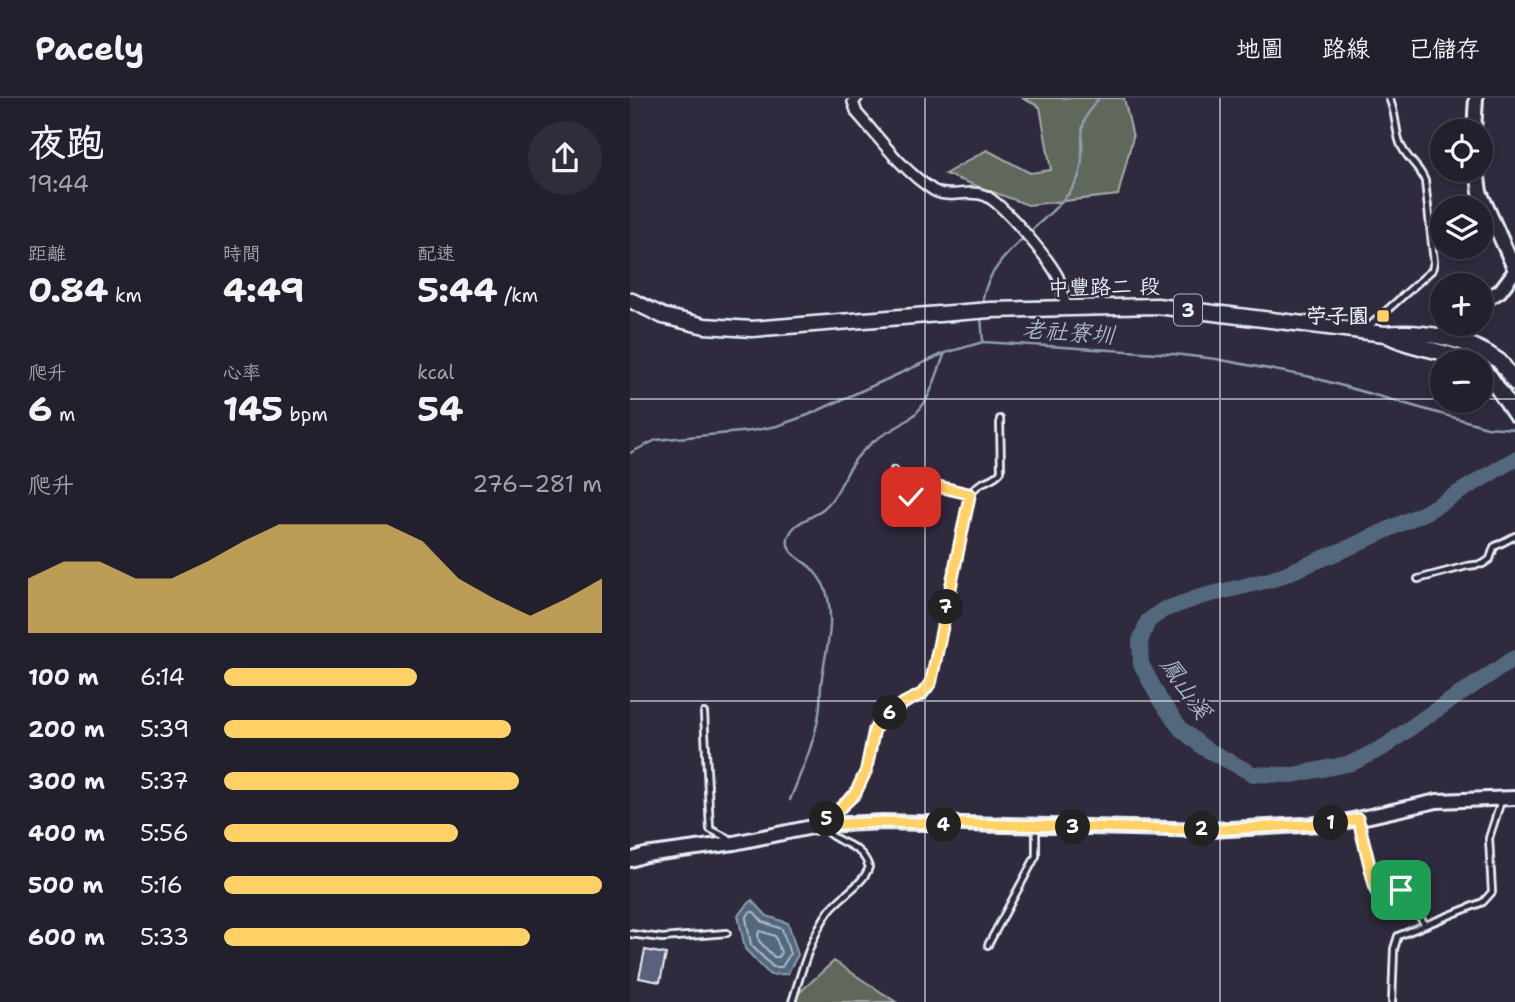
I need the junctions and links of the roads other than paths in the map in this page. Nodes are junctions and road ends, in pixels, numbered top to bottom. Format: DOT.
graph roads {
  1 [pos="858,98"];
  2 [pos="1389,98"];
  3 [pos="1476,98"];
  4 [pos="1475,119"];
  5 [pos="1479,182"];
  6 [pos="1515,271"];
  7 [pos="1493,295"];
  8 [pos="630,300"];
  9 [pos="1066,308"];
  10 [pos="1363,332"];
  11 [pos="1385,334"];
  12 [pos="1441,337"];
  13 [pos="1430,350"];
  14 [pos="1493,383"];
  15 [pos="1515,383"];
  16 [pos="1515,414"];
  17 [pos="1000,419"];
  18 [pos="894,470"];
  19 [pos="970,494"];
  20 [pos="1515,536"];
  21 [pos="1418,579"];
  22 [pos="704,713"];
  23 [pos="1515,798"];
  24 [pos="1501,800"];
  25 [pos="1358,819"];
  26 [pos="822,825"];
  27 [pos="1036,826"];
  28 [pos="734,843"];
  29 [pos="630,860"];
  30 [pos="1426,926"];
  31 [pos="727,933"];
  32 [pos="630,934"];
  33 [pos="988,945"];
  34 [pos="792,1002"];
  35 [pos="1392,1002"];
  1 -- 9 [label="street"];
  2 -- 10 [label="lane"];
  3 -- 4 [label="street"];
  5 -- 6 [label="street"];
  6 -- 7 [label="street"];
  8 -- 9 [label="main road, 中豐路二 段 / 3"];
  9 -- 10 [label="main road, 中豐路二 段 / 3"];
  10 -- 11 [label="main road, 中豐路二 段 / 3"];
  11 -- 12 [label="main road, 中豐路二 段 / 3"];
  11 -- 13 [label="main road, 中豐路二 段 / 3"];
  12 -- 15 [label="main road, 中豐路二 段 / 3"];
  14 -- 16 [label="main road"];
  17 -- 19 [label="lane"];
  18 -- 19 [label="lane"];
  19 -- 26 [label="lane"];
  20 -- 21 [label="lane"];
  22 -- 28 [label="lane"];
  23 -- 24 [label="street"];
  24 -- 25 [label="street"];
  24 -- 30 [label="lane"];
  25 -- 27 [label="street"];
  25 -- 30 [label="lane"];
  26 -- 27 [label="street"];
  26 -- 28 [label="street"];
  26 -- 34 [label="lane"];
  27 -- 33 [label="lane"];
  28 -- 29 [label="street"];
  30 -- 35 [label="lane"];
  31 -- 32 [label="lane"];
}
